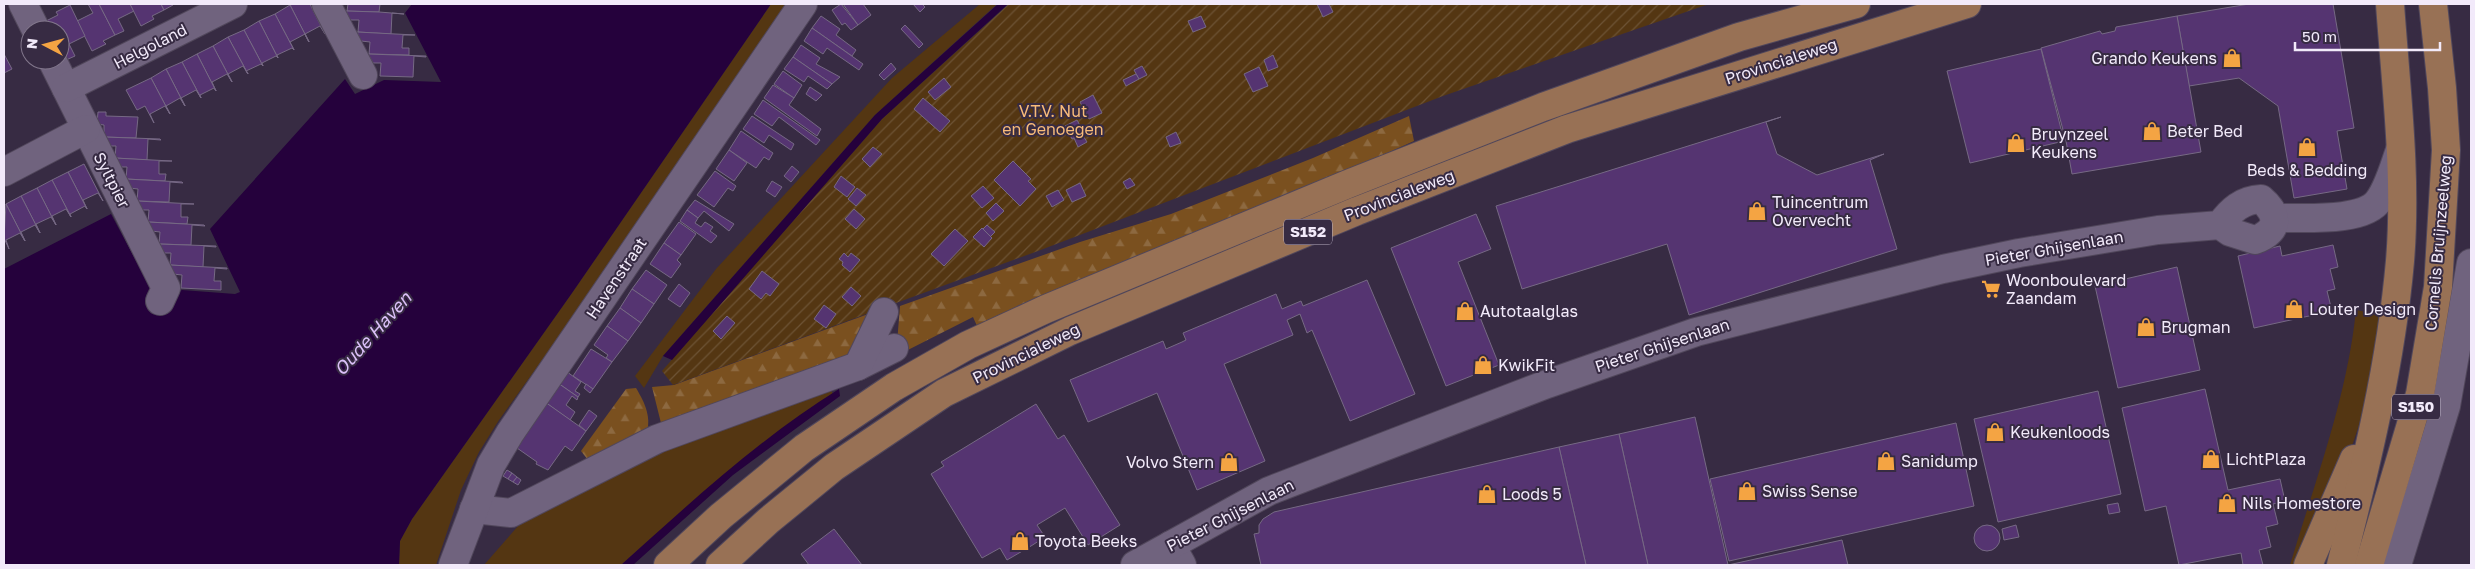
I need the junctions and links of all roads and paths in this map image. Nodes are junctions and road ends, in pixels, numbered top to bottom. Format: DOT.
graph roads {
  1 [pos="23,4"];
  2 [pos="233,4"];
  3 [pos="326,4"];
  4 [pos="803,4"];
  5 [pos="1856,4"];
  6 [pos="1967,4"];
  7 [pos="2390,4"];
  8 [pos="2433,4"];
  9 [pos="31,20"];
  10 [pos="57,70"];
  11 [pos="363,75"];
  12 [pos="66,88"];
  13 [pos="86,129"];
  14 [pos="2400,150"];
  15 [pos="4,172"];
  16 [pos="2471,264"];
  17 [pos="160,301"];
  18 [pos="884,312"];
  19 [pos="894,348"];
  20 [pos="858,366"];
  21 [pos="2375,423"];
  22 [pos="2395,480"];
  23 [pos="474,509"];
  24 [pos="1177,555"];
  25 [pos="454,565"];
  26 [pos="668,565"];
  27 [pos="720,565"];
  28 [pos="1135,565"];
  29 [pos="2308,565"];
  30 [pos="2341,565"];
  31 [pos="2369,565"];
  32 [pos="2385,565"];
  33 [pos="2397,565"];
  1 -- 9 [label="street"];
  2 -- 12 [label="street, Helgoland"];
  3 -- 11 [label="street"];
  4 -- 23 [label="street, Havenstraat"];
  5 -- 26 [label="main road, Provincialeweg / S152"];
  6 -- 27 [label="main road, Provincialeweg / S152"];
  7 -- 14 [label="main road, S150"];
  8 -- 22 [label="main road, Cornelis Bruijnzeelweg / S150"];
  10 -- 12 [label="street, Syltpier"];
  12 -- 13 [label="street, Syltpier"];
  13 -- 15 [label="street"];
  13 -- 17 [label="street, Syltpier"];
  14 -- 21 [label="main road, S150"];
  14 -- 24 [label="street, Pieter Ghijsenlaan"];
  16 -- 33 [label="street"];
  18 -- 20 [label="street"];
  19 -- 20 [label="street"];
  20 -- 23 [label="street"];
  21 -- 29 [label="main road"];
  21 -- 30 [label="main road, S150"];
  22 -- 31 [label="main road, Cornelis Bruijnzeelweg / S150"];
  22 -- 32 [label="main road"];
  23 -- 25 [label="street, Havenstraat"];
  24 -- 28 [label="street, Pieter Ghijsenlaan"];
}
